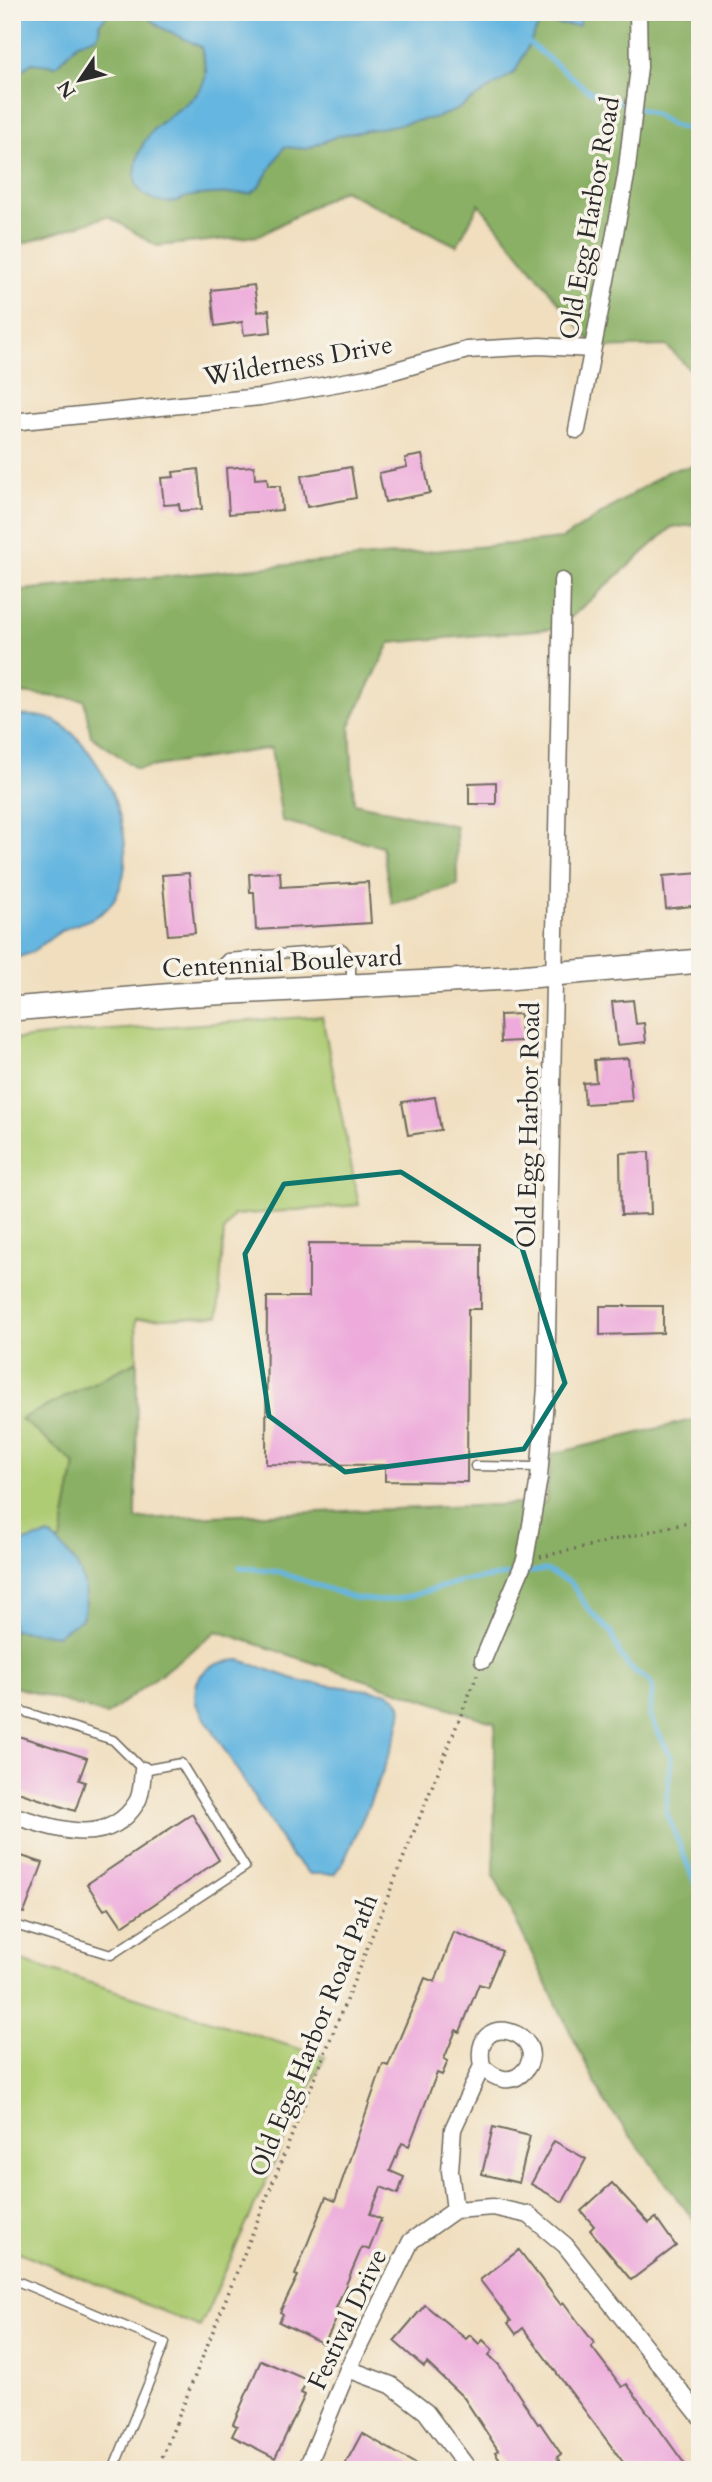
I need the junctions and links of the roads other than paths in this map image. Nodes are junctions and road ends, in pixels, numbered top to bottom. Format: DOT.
graph roads {
  1 [pos="638,12"];
  2 [pos="591,349"];
  3 [pos="12,422"];
  4 [pos="577,430"];
  5 [pos="562,581"];
  6 [pos="700,961"];
  7 [pos="556,974"];
  8 [pos="351,986"];
  9 [pos="225,992"];
  10 [pos="12,1009"];
  11 [pos="475,1466"];
  12 [pos="540,1467"];
  13 [pos="483,1660"];
  14 [pos="12,1707"];
  15 [pos="143,1770"];
  16 [pos="12,1815"];
  17 [pos="12,1924"];
  18 [pos="482,2066"];
  19 [pos="455,2210"];
  20 [pos="12,2279"];
  21 [pos="348,2369"];
  22 [pos="700,2416"];
  23 [pos="113,2470"];
  24 [pos="306,2470"];
  25 [pos="469,2470"];
  1 -- 2 [label="street, Old Egg Harbor Road"];
  2 -- 3 [label="street, Wilderness Drive"];
  2 -- 4 [label="street, Old Egg Harbor Road"];
  5 -- 7 [label="street, Old Egg Harbor Road"];
  6 -- 7 [label="main road, Centennial Boulevard"];
  7 -- 8 [label="main road, Centennial Boulevard"];
  7 -- 12 [label="street, Old Egg Harbor Road"];
  8 -- 9 [label="main road, Centennial Boulevard"];
  8 -- 9 [label="lane"];
  9 -- 10 [label="main road, Centennial Boulevard"];
  11 -- 12 [label="lane"];
  12 -- 13 [label="street, Old Egg Harbor Road"];
  14 -- 15 [label="lane"];
  15 -- 16 [label="street"];
  15 -- 17 [label="lane"];
  18 -- 19 [label="street"];
  19 -- 21 [label="street, Festival Drive"];
  19 -- 22 [label="street"];
  20 -- 23 [label="lane"];
  21 -- 24 [label="street, Festival Drive"];
  21 -- 25 [label="street"];
}
